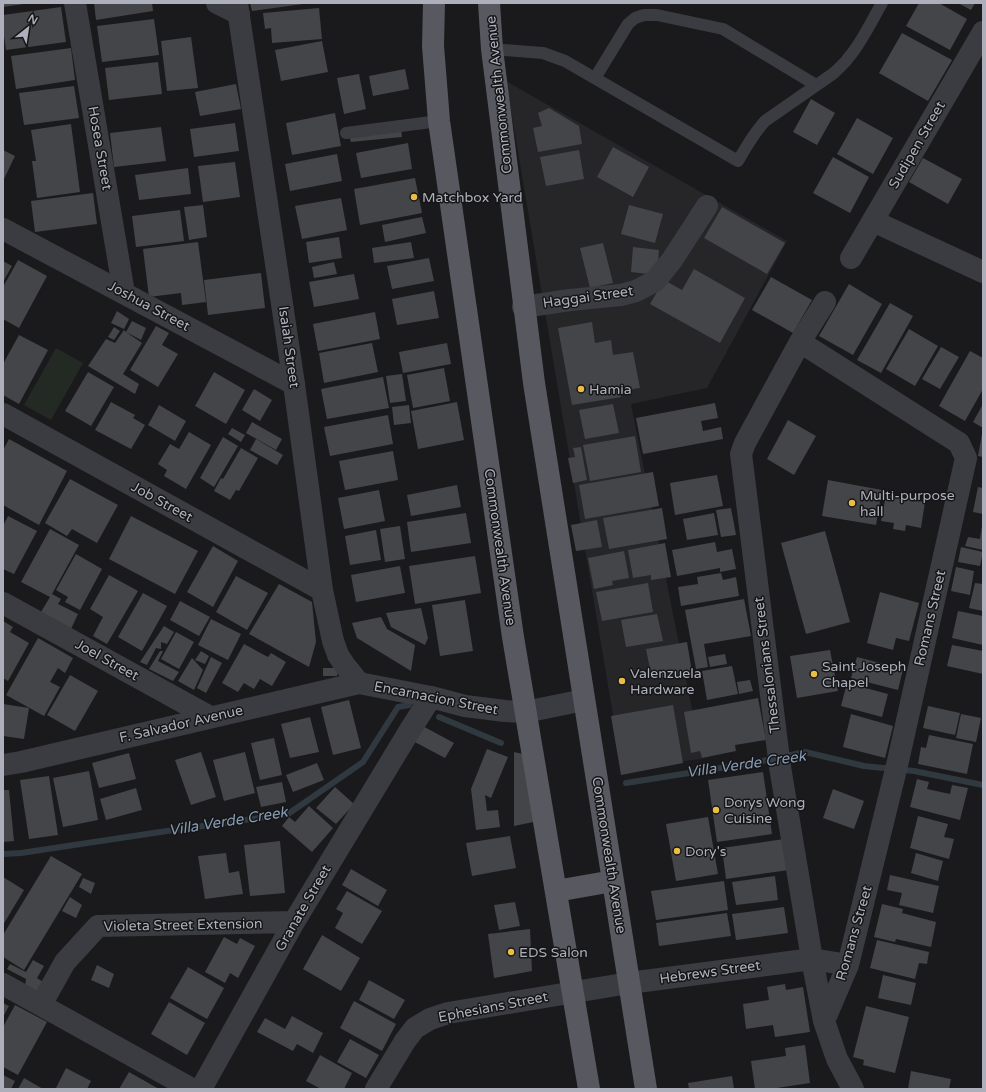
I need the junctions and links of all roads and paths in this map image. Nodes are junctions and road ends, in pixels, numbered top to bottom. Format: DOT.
graph roads {
  1 [pos="75,3"];
  2 [pos="217,3"];
  3 [pos="434,3"];
  4 [pos="489,3"];
  5 [pos="882,3"];
  6 [pos="238,9"];
  7 [pos="983,32"];
  8 [pos="492,49"];
  9 [pos="595,78"];
  10 [pos="816,85"];
  11 [pos="439,120"];
  12 [pos="346,133"];
  13 [pos="707,206"];
  14 [pos="873,221"];
  15 [pos="3,228"];
  16 [pos="851,258"];
  17 [pos="983,272"];
  18 [pos="124,293"];
  19 [pos="825,302"];
  20 [pos="524,307"];
  21 [pos="800,342"];
  22 [pos="294,384"];
  23 [pos="3,414"];
  24 [pos="322,590"];
  25 [pos="3,603"];
  26 [pos="359,683"];
  27 [pos="431,697"];
  28 [pos="584,700"];
  29 [pos="525,712"];
  30 [pos="210,717"];
  31 [pos="3,765"];
  32 [pos="613,881"];
  33 [pos="556,891"];
  34 [pos="294,922"];
  35 [pos="812,958"];
  36 [pos="848,965"];
  37 [pos="629,983"];
  38 [pos="3,984"];
  39 [pos="573,992"];
  40 [pos="41,1005"];
  41 [pos="824,1020"];
  42 [pos="382,1085"];
  43 [pos="192,1089"];
  44 [pos="201,1089"];
  45 [pos="590,1089"];
  46 [pos="646,1089"];
  47 [pos="853,1089"];
  1 -- 18 [label="street, Hosea Street"];
  2 -- 6 [label="street"];
  3 -- 11 [label="main road, Commonwealth Avenue"];
  4 -- 8 [label="main road, Commonwealth Avenue"];
  5 -- 10 [label="lane"];
  6 -- 22 [label="street, Isaiah Street"];
  7 -- 14 [label="street, Sudipen Street"];
  8 -- 9 [label="lane"];
  8 -- 20 [label="main road, Commonwealth Avenue"];
  9 -- 10 [label="lane"];
  9 -- 10 [label="lane"];
  11 -- 12 [label="lane"];
  11 -- 29 [label="main road, Commonwealth Avenue"];
  13 -- 20 [label="street, Haggai Street"];
  14 -- 16 [label="street, Sudipen Street"];
  14 -- 17 [label="street"];
  15 -- 18 [label="street, Joshua Street"];
  18 -- 22 [label="street, Joshua Street"];
  19 -- 21 [label="street"];
  20 -- 28 [label="main road, Commonwealth Avenue"];
  21 -- 35 [label="street, Thessalonians Street"];
  21 -- 36 [label="street, Romans Street"];
  22 -- 24 [label="street, Isaiah Street"];
  23 -- 24 [label="street, Job Street"];
  24 -- 26 [label="street, Isaiah Street"];
  25 -- 30 [label="street, Joel Street"];
  26 -- 27 [label="street, Encarnacion Street"];
  26 -- 30 [label="street, F. Salvador Avenue"];
  27 -- 29 [label="street, Encarnacion Street"];
  27 -- 34 [label="street, Granate Street"];
  28 -- 29 [label="street, Encarnacion Street"];
  28 -- 32 [label="main road, Commonwealth Avenue"];
  29 -- 33 [label="main road, Commonwealth Avenue"];
  30 -- 31 [label="street, F. Salvador Avenue"];
  32 -- 33 [label="main road"];
  32 -- 37 [label="main road, Commonwealth Avenue"];
  33 -- 39 [label="main road, Commonwealth Avenue"];
  34 -- 40 [label="street, Violeta Street Extension"];
  34 -- 44 [label="street, Granate Street"];
  35 -- 36 [label="street, Hebrews Street"];
  35 -- 37 [label="street, Hebrews Street"];
  35 -- 41 [label="street, Thessalonians Street"];
  36 -- 41 [label="street, Romans Street"];
  37 -- 39 [label="street, Hebrews Street"];
  37 -- 46 [label="main road, Commonwealth Avenue"];
  38 -- 40 [label="street"];
  39 -- 42 [label="street, Ephesians Street"];
  39 -- 45 [label="main road, Commonwealth Avenue"];
  40 -- 43 [label="street"];
  41 -- 47 [label="street, Thessalonians Street"];
}
